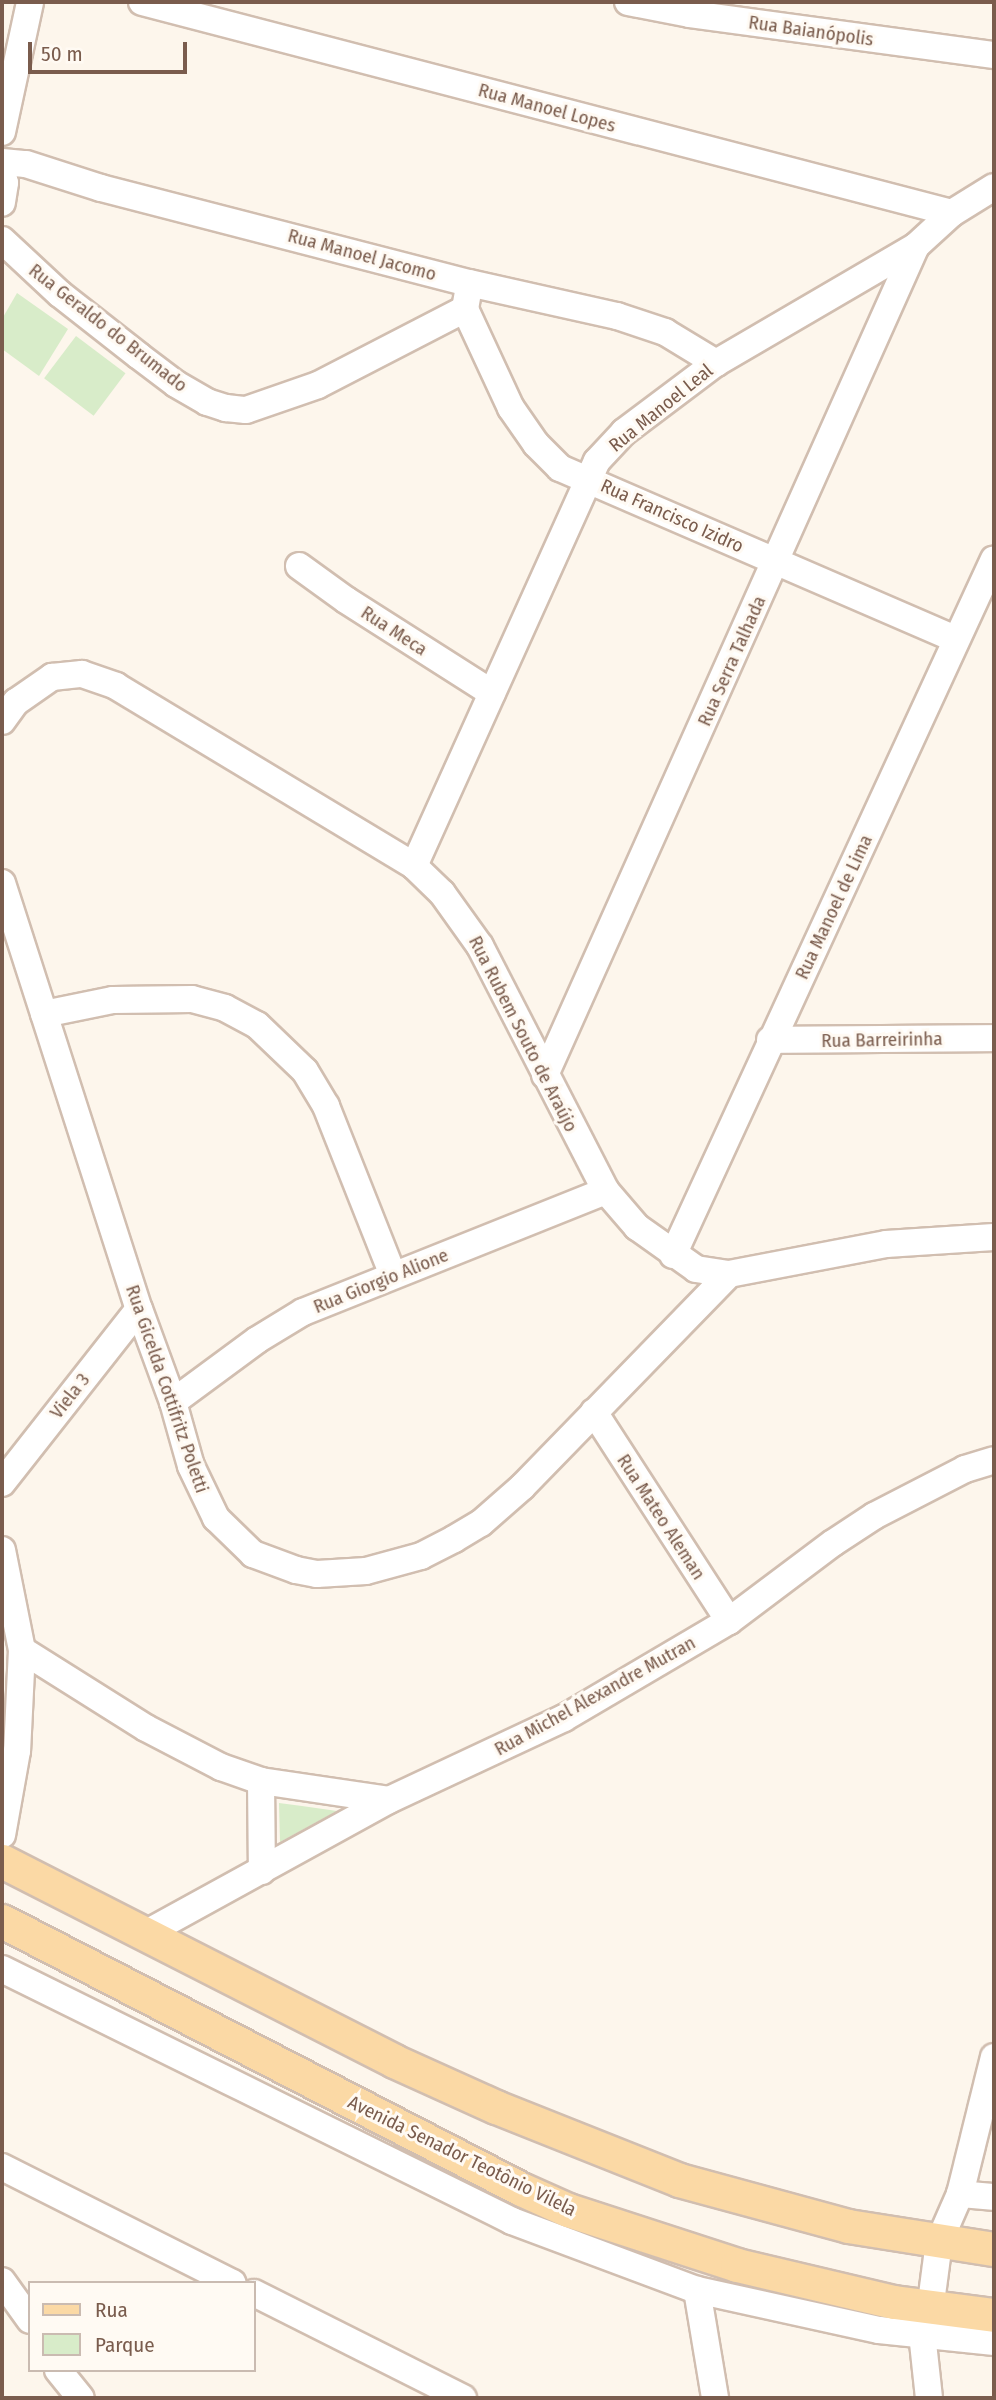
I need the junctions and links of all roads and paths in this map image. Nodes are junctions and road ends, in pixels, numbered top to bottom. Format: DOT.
graph roads {
  1 [pos="30,2"];
  2 [pos="142,2"];
  3 [pos="628,2"];
  4 [pos="723,2"];
  5 [pos="755,23"];
  6 [pos="994,55"];
  7 [pos="2,132"];
  8 [pos="2,162"];
  9 [pos="2,173"];
  10 [pos="994,187"];
  11 [pos="2,204"];
  12 [pos="952,213"];
  13 [pos="3,244"];
  14 [pos="916,246"];
  15 [pos="467,296"];
  16 [pos="716,363"];
  17 [pos="587,479"];
  18 [pos="994,559"];
  19 [pos="777,562"];
  20 [pos="299,566"];
  21 [pos="955,639"];
  22 [pos="492,693"];
  23 [pos="2,721"];
  24 [pos="414,866"];
  25 [pos="2,883"];
  26 [pos="44,1014"];
  27 [pos="993,1035"];
  28 [pos="770,1040"];
  29 [pos="545,1075"];
  30 [pos="606,1191"];
  31 [pos="994,1237"];
  32 [pos="673,1255"];
  33 [pos="729,1274"];
  34 [pos="393,1275"];
  35 [pos="139,1309"];
  36 [pos="173,1402"];
  37 [pos="594,1412"];
  38 [pos="994,1460"];
  39 [pos="2,1483"];
  40 [pos="2,1550"];
  41 [pos="729,1620"];
  42 [pos="22,1650"];
  43 [pos="261,1781"];
  44 [pos="389,1800"];
  45 [pos="2,1835"];
  46 [pos="2,1861"];
  47 [pos="262,1871"];
  48 [pos="2,1921"];
  49 [pos="145,1934"];
  50 [pos="3,1973"];
  51 [pos="994,2057"];
  52 [pos="2,2166"];
  53 [pos="960,2193"];
  54 [pos="994,2197"];
  55 [pos="939,2242"];
  56 [pos="994,2249"];
  57 [pos="2,2281"];
  58 [pos="229,2281"];
  59 [pos="697,2290"];
  60 [pos="256,2294"];
  61 [pos="994,2315"];
  62 [pos="28,2317"];
  63 [pos="926,2321"];
  64 [pos="994,2342"];
  65 [pos="60,2372"];
  66 [pos="81,2398"];
  67 [pos="463,2398"];
  68 [pos="715,2398"];
  69 [pos="929,2398"];
  1 -- 7 [label="street"];
  2 -- 12 [label="street, Rua Manoel Lopes"];
  3 -- 5 [label="street, Rua Baianópolis"];
  4 -- 5 [label="street"];
  5 -- 6 [label="street, Rua Baianópolis"];
  8 -- 15 [label="street, Rua Manoel Jacomo"];
  9 -- 11 [label="street"];
  10 -- 12 [label="street, Rua Manoel Leal"];
  12 -- 14 [label="street, Rua Manoel Leal"];
  13 -- 15 [label="street, Rua Geraldo do Brumado"];
  14 -- 16 [label="street, Rua Manoel Leal"];
  14 -- 19 [label="street, Rua Serra Talhada"];
  15 -- 16 [label="street, Rua Manoel Jacomo"];
  15 -- 17 [label="street, Rua Francisco Izidro"];
  16 -- 17 [label="street, Rua Manoel Leal"];
  17 -- 19 [label="street, Rua Francisco Izidro"];
  17 -- 22 [label="street, Rua Manoel Leal"];
  18 -- 21 [label="street, Rua Manoel de Lima"];
  19 -- 21 [label="street, Rua Francisco Izidro"];
  19 -- 29 [label="street, Rua Serra Talhada"];
  20 -- 22 [label="street, Rua Meca"];
  21 -- 28 [label="street, Rua Manoel de Lima"];
  22 -- 24 [label="street, Rua Manoel Leal"];
  23 -- 24 [label="street, Rua Rubem Souto de Araújo"];
  24 -- 29 [label="street, Rua Rubem Souto de Araújo"];
  25 -- 26 [label="street, Rua Gicelda Cottifritz Poletti"];
  26 -- 34 [label="street"];
  26 -- 35 [label="street, Rua Gicelda Cottifritz Poletti"];
  27 -- 28 [label="street, Rua Barreirinha"];
  28 -- 32 [label="street, Rua Manoel de Lima"];
  29 -- 30 [label="street, Rua Rubem Souto de Araújo"];
  30 -- 32 [label="street, Rua Rubem Souto de Araújo"];
  30 -- 34 [label="street, Rua Giorgio Alione"];
  31 -- 33 [label="street, Rua Rubem Souto de Araújo"];
  32 -- 33 [label="street, Rua Rubem Souto de Araújo"];
  33 -- 37 [label="street, Rua Gicelda Cottifritz Poletti"];
  34 -- 36 [label="street, Rua Giorgio Alione"];
  35 -- 36 [label="street, Rua Gicelda Cottifritz Poletti"];
  35 -- 39 [label="street, Viela 3"];
  36 -- 37 [label="street, Rua Gicelda Cottifritz Poletti"];
  37 -- 41 [label="street, Rua Mateo Aleman"];
  38 -- 41 [label="street, Rua Michel Alexandre Mutran"];
  40 -- 42 [label="street"];
  41 -- 44 [label="street, Rua Michel Alexandre Mutran"];
  42 -- 43 [label="street"];
  42 -- 45 [label="street"];
  43 -- 44 [label="street"];
  43 -- 47 [label="street"];
  44 -- 47 [label="street, Rua Michel Alexandre Mutran"];
  46 -- 49 [label="main road"];
  47 -- 49 [label="street, Rua Michel Alexandre Mutran"];
  48 -- 63 [label="main road, Avenida Senador Teotônio Vilela"];
  49 -- 55 [label="main road"];
  50 -- 59 [label="street, Avenida Senador Teotônio Vilela"];
  51 -- 53 [label="street"];
  52 -- 58 [label="street"];
  53 -- 54 [label="street"];
  53 -- 55 [label="street"];
  55 -- 56 [label="main road"];
  55 -- 63 [label="street"];
  57 -- 62 [label="street"];
  59 -- 63 [label="street, Avenida Senador Teotônio Vilela"];
  59 -- 68 [label="street"];
  60 -- 67 [label="street"];
  61 -- 63 [label="main road, Avenida Senador Teotônio Vilela"];
  63 -- 64 [label="street"];
  63 -- 69 [label="street"];
  65 -- 66 [label="street"];
}
